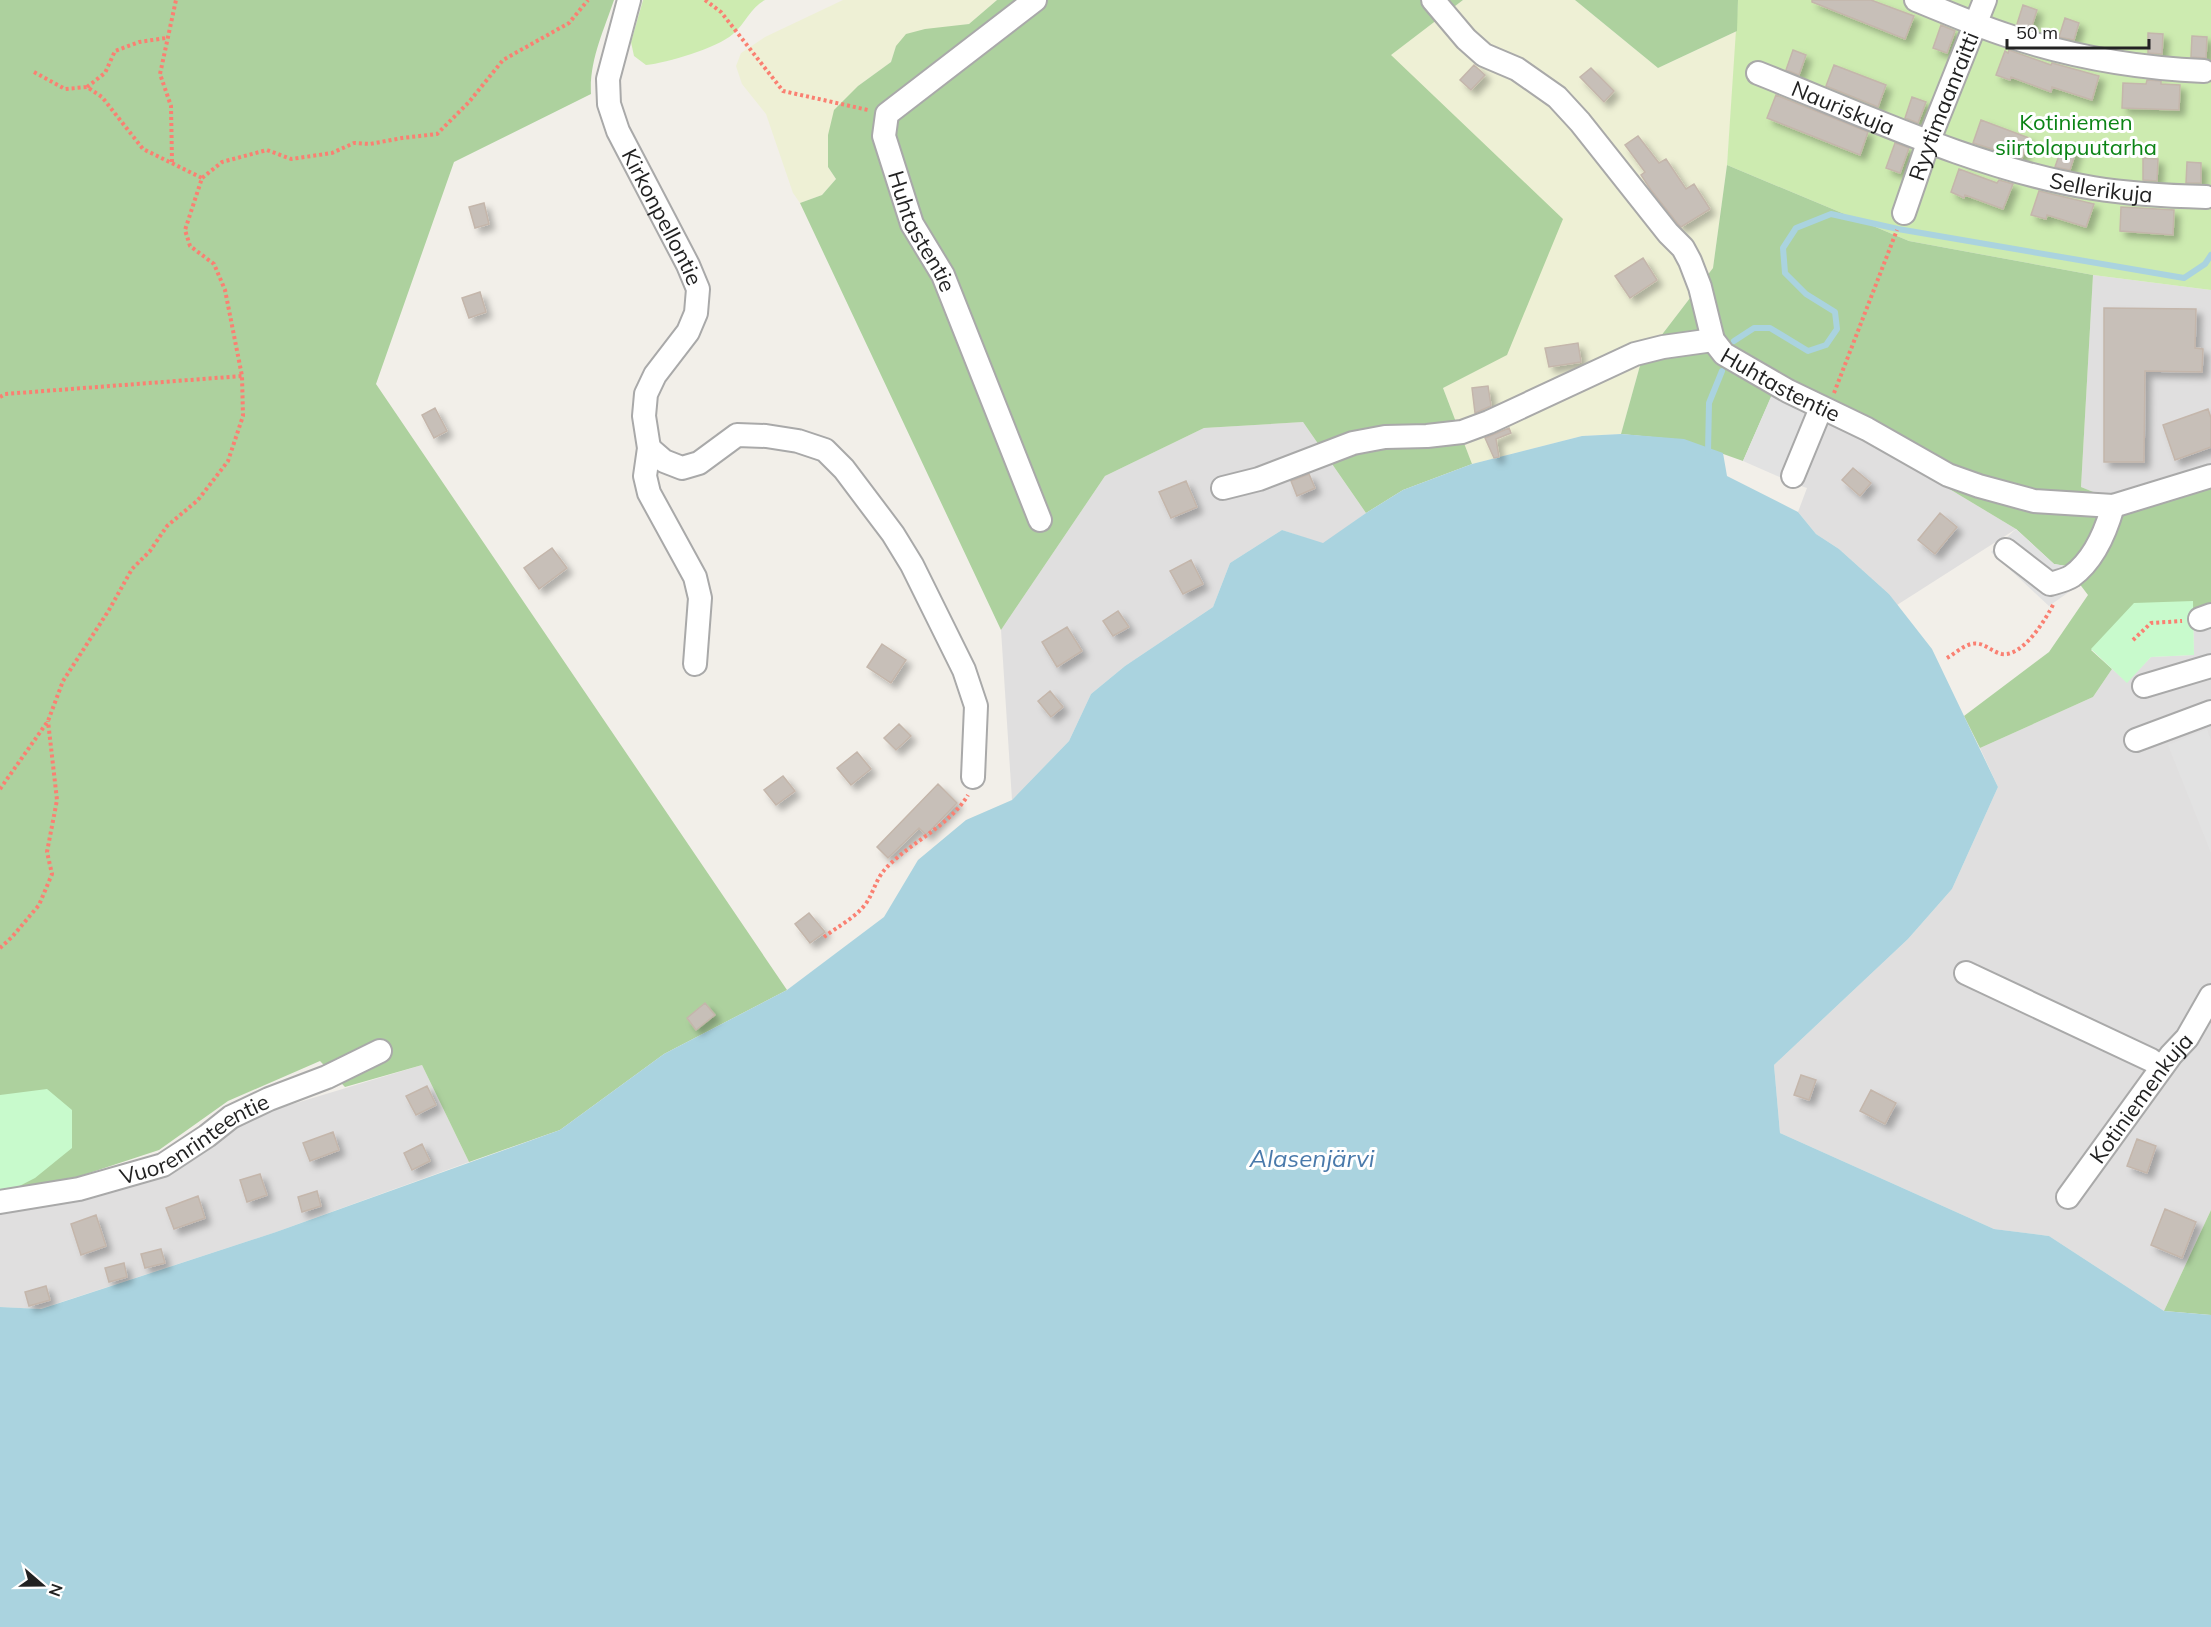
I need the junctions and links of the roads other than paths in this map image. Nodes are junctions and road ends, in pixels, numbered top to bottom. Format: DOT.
graph roads {
  1 [pos="629,0"];
  2 [pos="1035,0"];
  3 [pos="1432,0"];
  4 [pos="1916,0"];
  5 [pos="1984,0"];
  6 [pos="1975,24"];
  7 [pos="2204,71"];
  8 [pos="1758,73"];
  9 [pos="1929,141"];
  10 [pos="2206,197"];
  11 [pos="1904,213"];
  12 [pos="1713,340"];
  13 [pos="1824,409"];
  14 [pos="650,448"];
  15 [pos="1793,476"];
  16 [pos="2211,476"];
  17 [pos="1223,488"];
  18 [pos="2114,506"];
  19 [pos="1040,519"];
  20 [pos="2006,550"];
  21 [pos="695,664"];
  22 [pos="2211,666"];
  23 [pos="2144,686"];
  24 [pos="2211,712"];
  25 [pos="2136,740"];
  26 [pos="973,777"];
  27 [pos="1966,973"];
  28 [pos="2211,996"];
  29 [pos="380,1051"];
  30 [pos="2151,1060"];
  31 [pos="2068,1197"];
  32 [pos="0,1202"];
  1 -- 14 [label="street, Kirkonpellontie"];
  2 -- 19 [label="street, Huhtastentie"];
  3 -- 12 [label="street, Huhtastentie"];
  4 -- 6 [label="street"];
  5 -- 6 [label="street, Ryytimaanraitti"];
  6 -- 7 [label="street"];
  6 -- 9 [label="street, Ryytimaanraitti"];
  8 -- 9 [label="street, Nauriskuja"];
  9 -- 10 [label="street, Sellerikuja"];
  9 -- 11 [label="street, Ryytimaanraitti"];
  12 -- 13 [label="street, Huhtastentie"];
  12 -- 17 [label="street"];
  13 -- 15 [label="street"];
  13 -- 18 [label="street, Huhtastentie"];
  14 -- 21 [label="street, Kirkonpellontie"];
  14 -- 26 [label="street"];
  16 -- 18 [label="street, Huhtastentie"];
  18 -- 20 [label="street"];
  22 -- 23 [label="street"];
  24 -- 25 [label="street"];
  27 -- 30 [label="street"];
  28 -- 31 [label="street, Kotiniemenkuja"];
  29 -- 32 [label="street, Vuorenrinteentie"];
}
